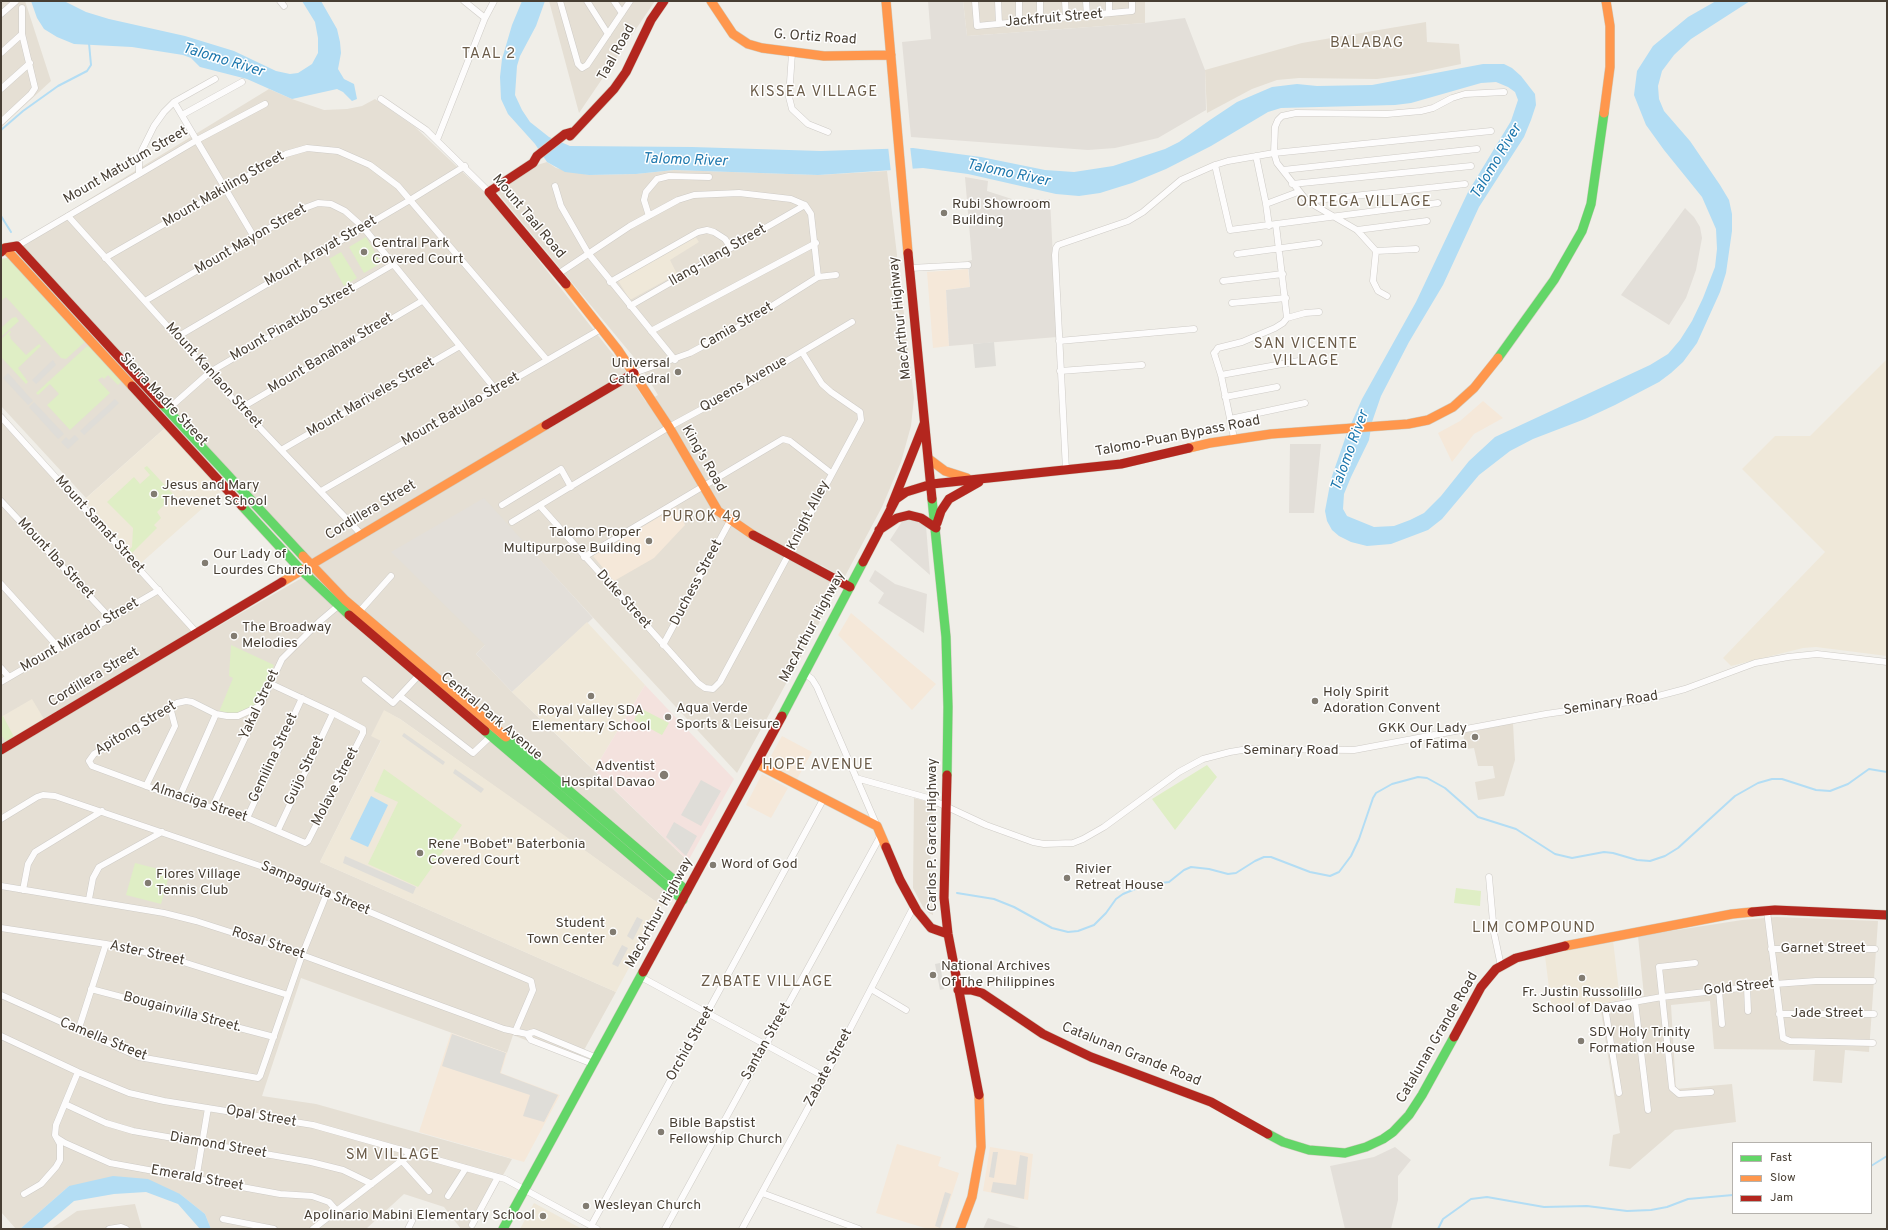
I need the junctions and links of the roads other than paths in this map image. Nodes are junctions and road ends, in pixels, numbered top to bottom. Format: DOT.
graph roads {
  1 [pos="16,1"];
  2 [pos="464,1"];
  3 [pos="494,1"];
  4 [pos="560,1"];
  5 [pos="587,1"];
  6 [pos="614,1"];
  7 [pos="630,1"];
  8 [pos="664,1"];
  9 [pos="711,1"];
  10 [pos="886,1"];
  11 [pos="975,1"];
  12 [pos="998,1"];
  13 [pos="1019,1"];
  14 [pos="1040,1"];
  15 [pos="1065,1"];
  16 [pos="1086,1"];
  17 [pos="1109,1"];
  18 [pos="1132,1"];
  19 [pos="1606,1"];
  20 [pos="22,8"];
  21 [pos="622,13"];
  22 [pos="1110,13"];
  23 [pos="1,14"];
  24 [pos="1087,15"];
  25 [pos="485,18"];
  26 [pos="1066,18"];
  27 [pos="1040,20"];
  28 [pos="1019,22"];
  29 [pos="999,24"];
  30 [pos="22,34"];
  31 [pos="608,34"];
  32 [pos="1,53"];
  33 [pos="792,53"];
  34 [pos="891,55"];
  35 [pos="30,63"];
  36 [pos="215,79"];
  37 [pos="242,82"];
  38 [pos="1,89"];
  39 [pos="1504,92"];
  40 [pos="381,99"];
  41 [pos="174,102"];
  42 [pos="265,104"];
  43 [pos="182,116"];
  44 [pos="1,122"];
  45 [pos="1491,131"];
  46 [pos="828,132"];
  47 [pos="197,140"];
  48 [pos="437,140"];
  49 [pos="1478,149"];
  50 [pos="1274,153"];
  51 [pos="1256,156"];
  52 [pos="1215,165"];
  53 [pos="465,166"];
  54 [pos="1471,166"];
  55 [pos="1282,170"];
  56 [pos="139,174"];
  57 [pos="709,177"];
  58 [pos="1292,184"];
  59 [pos="1465,184"];
  60 [pos="555,186"];
  61 [pos="226,188"];
  62 [pos="489,192"];
  63 [pos="1298,192"];
  64 [pos="410,200"];
  65 [pos="1307,201"];
  66 [pos="1266,204"];
  67 [pos="1438,204"];
  68 [pos="805,205"];
  69 [pos="68,216"];
  70 [pos="649,216"];
  71 [pos="1332,217"];
  72 [pos="1427,221"];
  73 [pos="1276,225"];
  74 [pos="1269,226"];
  75 [pos="363,228"];
  76 [pos="1357,230"];
  77 [pos="254,236"];
  78 [pos="816,243"];
  79 [pos="1319,243"];
  80 [pos="17,246"];
  81 [pos="2,248"];
  82 [pos="731,248"];
  83 [pos="1279,248"];
  84 [pos="1416,249"];
  85 [pos="1376,251"];
  86 [pos="588,253"];
  87 [pos="1236,254"];
  88 [pos="105,258"];
  89 [pos="392,265"];
  90 [pos="968,265"];
  91 [pos="910,268"];
  92 [pos="558,274"];
  93 [pos="1283,274"];
  94 [pos="836,275"];
  95 [pos="818,277"];
  96 [pos="1222,281"];
  97 [pos="610,282"];
  98 [pos="1387,296"];
  99 [pos="1286,298"];
  100 [pos="422,301"];
  101 [pos="145,302"];
  102 [pos="1232,303"];
  103 [pos="630,306"];
  104 [pos="1319,312"];
  105 [pos="1287,318"];
  106 [pos="852,322"];
  107 [pos="602,329"];
  108 [pos="1194,329"];
  109 [pos="651,331"];
  110 [pos="177,337"];
  111 [pos="1059,341"];
  112 [pos="460,346"];
  113 [pos="802,352"];
  114 [pos="547,360"];
  115 [pos="675,360"];
  116 [pos="1299,362"];
  117 [pos="1142,365"];
  118 [pos="1060,371"];
  119 [pos="210,372"];
  120 [pos="634,373"];
  121 [pos="1221,375"];
  122 [pos="1277,387"];
  123 [pos="496,390"];
  124 [pos="1225,397"];
  125 [pos="1305,403"];
  126 [pos="241,408"];
  127 [pos="168,409"];
  128 [pos="160,416"];
  129 [pos="1,417"];
  130 [pos="925,419"];
  131 [pos="1230,419"];
  132 [pos="669,427"];
  133 [pos="1234,438"];
  134 [pos="281,450"];
  135 [pos="929,459"];
  136 [pos="1066,470"];
  137 [pos="831,473"];
  138 [pos="988,478"];
  139 [pos="974,479"];
  140 [pos="932,484"];
  141 [pos="703,486"];
  142 [pos="571,487"];
  143 [pos="321,492"];
  144 [pos="1,501"];
  145 [pos="502,505"];
  146 [pos="540,506"];
  147 [pos="891,507"];
  148 [pos="730,521"];
  149 [pos="512,522"];
  150 [pos="936,528"];
  151 [pos="879,530"];
  152 [pos="361,534"];
  153 [pos="789,554"];
  154 [pos="584,557"];
  155 [pos="310,564"];
  156 [pos="301,570"];
  157 [pos="391,576"];
  158 [pos="1,584"];
  159 [pos="850,587"];
  160 [pos="159,590"];
  161 [pos="341,603"];
  162 [pos="359,612"];
  163 [pos="110,618"];
  164 [pos="197,633"];
  165 [pos="664,645"];
  166 [pos="60,648"];
  167 [pos="1887,662"];
  168 [pos="1,668"];
  169 [pos="422,671"];
  170 [pos="805,674"];
  171 [pos="9,677"];
  172 [pos="365,680"];
  173 [pos="1,682"];
  174 [pos="270,684"];
  175 [pos="709,690"];
  176 [pos="400,696"];
  177 [pos="302,698"];
  178 [pos="260,706"];
  179 [pos="170,707"];
  180 [pos="333,713"];
  181 [pos="216,714"];
  182 [pos="491,736"];
  183 [pos="1,750"];
  184 [pos="757,764"];
  185 [pos="92,766"];
  186 [pos="856,778"];
  187 [pos="146,786"];
  188 [pos="561,790"];
  189 [pos="179,798"];
  190 [pos="824,798"];
  191 [pos="946,805"];
  192 [pos="212,808"];
  193 [pos="102,811"];
  194 [pos="1,818"];
  195 [pos="246,818"];
  196 [pos="877,826"];
  197 [pos="278,830"];
  198 [pos="162,832"];
  199 [pos="881,835"];
  200 [pos="305,843"];
  201 [pos="1489,877"];
  202 [pos="1,886"];
  203 [pos="23,890"];
  204 [pos="327,893"];
  205 [pos="685,896"];
  206 [pos="89,900"];
  207 [pos="914,906"];
  208 [pos="1767,911"];
  209 [pos="1887,915"];
  210 [pos="1,928"];
  211 [pos="948,934"];
  212 [pos="106,944"];
  213 [pos="1771,949"];
  214 [pos="1876,949"];
  215 [pos="302,955"];
  216 [pos="1695,963"];
  217 [pos="1501,966"];
  218 [pos="641,977"];
  219 [pos="1873,981"];
  220 [pos="1776,984"];
  221 [pos="1747,987"];
  222 [pos="91,989"];
  223 [pos="871,989"];
  224 [pos="958,990"];
  225 [pos="1719,991"];
  226 [pos="1,995"];
  227 [pos="288,995"];
  228 [pos="1662,997"];
  229 [pos="1635,1002"];
  230 [pos="906,1010"];
  231 [pos="1748,1011"];
  232 [pos="707,1013"];
  233 [pos="1779,1014"];
  234 [pos="1874,1014"];
  235 [pos="1722,1024"];
  236 [pos="78,1031"];
  237 [pos="515,1032"];
  238 [pos="1,1036"];
  239 [pos="274,1037"];
  240 [pos="1873,1043"];
  241 [pos="766,1045"];
  242 [pos="595,1061"];
  243 [pos="78,1072"];
  244 [pos="825,1077"];
  245 [pos="1711,1092"];
  246 [pos="1619,1093"];
  247 [pos="65,1104"];
  248 [pos="208,1108"];
  249 [pos="1648,1110"];
  250 [pos="57,1138"];
  251 [pos="202,1143"];
  252 [pos="413,1152"];
  253 [pos="402,1161"];
  254 [pos="466,1168"];
  255 [pos="498,1177"];
  256 [pos="196,1180"];
  257 [pos="372,1184"];
  258 [pos="524,1189"];
  259 [pos="429,1191"];
  260 [pos="762,1193"];
  261 [pos="24,1194"];
  262 [pos="448,1196"];
  263 [pos="336,1211"];
  264 [pos="223,1219"];
  265 [pos="412,1221"];
  266 [pos="472,1225"];
  267 [pos="594,1227"];
  268 [pos="109,1229"];
  269 [pos="126,1229"];
  270 [pos="274,1229"];
  271 [pos="313,1229"];
  272 [pos="408,1229"];
  273 [pos="503,1229"];
  274 [pos="666,1229"];
  275 [pos="742,1229"];
  276 [pos="859,1229"];
  277 [pos="960,1229"];
  1 -- 23 [label="street"];
  2 -- 25 [label="street"];
  3 -- 25 [label="street"];
  4 -- 31 [label="street"];
  5 -- 31 [label="street"];
  6 -- 21 [label="street"];
  7 -- 21 [label="street"];
  8 -- 62 [label="main road, Taal Road"];
  9 -- 33 [label="main road, G. Ortiz Road"];
  10 -- 34 [label="main road, MacArthur Highway"];
  11 -- 29 [label="street, Jackfruit Street"];
  12 -- 29 [label="street"];
  13 -- 28 [label="street"];
  14 -- 27 [label="street"];
  15 -- 26 [label="street"];
  16 -- 24 [label="street"];
  17 -- 22 [label="street"];
  18 -- 22 [label="street, Jackfruit Street"];
  19 -- 133 [label="main road, Talomo-Puan Bypass Road"];
  20 -- 30 [label="street"];
  21 -- 31 [label="street"];
  22 -- 24 [label="street, Jackfruit Street"];
  24 -- 26 [label="street, Jackfruit Street"];
  25 -- 48 [label="street"];
  26 -- 27 [label="street, Jackfruit Street"];
  27 -- 28 [label="street, Jackfruit Street"];
  28 -- 29 [label="street, Jackfruit Street"];
  30 -- 32 [label="street"];
  30 -- 35 [label="street"];
  33 -- 34 [label="main road, G. Ortiz Road"];
  33 -- 46 [label="street"];
  34 -- 91 [label="main road, MacArthur Highway"];
  35 -- 38 [label="street"];
  35 -- 44 [label="street"];
  36 -- 41 [label="street"];
  37 -- 43 [label="street"];
  39 -- 50 [label="street"];
  40 -- 48 [label="street, Mount Taal Road"];
  41 -- 43 [label="street"];
  41 -- 56 [label="street"];
  42 -- 47 [label="street, Mount Matutum Street"];
  43 -- 47 [label="street"];
  45 -- 50 [label="street"];
  47 -- 56 [label="street, Mount Matutum Street"];
  47 -- 61 [label="street"];
  48 -- 53 [label="street, Mount Taal Road"];
  49 -- 55 [label="street"];
  50 -- 51 [label="street"];
  50 -- 55 [label="street"];
  51 -- 52 [label="street"];
  51 -- 66 [label="street"];
  52 -- 74 [label="street"];
  52 -- 111 [label="street"];
  53 -- 62 [label="street, Mount Taal Road"];
  53 -- 64 [label="street, Mount Arayat Street"];
  54 -- 58 [label="street"];
  55 -- 58 [label="street"];
  56 -- 69 [label="street, Mount Matutum Street"];
  57 -- 70 [label="street"];
  58 -- 63 [label="street"];
  59 -- 65 [label="street"];
  60 -- 86 [label="street"];
  61 -- 64 [label="street, Mount Makiling Street"];
  61 -- 77 [label="street"];
  61 -- 88 [label="street, Mount Makiling Street"];
  62 -- 92 [label="main road, Mount Taal Road"];
  63 -- 65 [label="street"];
  63 -- 66 [label="street"];
  64 -- 75 [label="street, Mount Arayat Street"];
  64 -- 114 [label="street, Mount Makiling Street"];
  65 -- 71 [label="street"];
  66 -- 74 [label="street"];
  67 -- 71 [label="street"];
  68 -- 70 [label="street"];
  68 -- 78 [label="street"];
  68 -- 82 [label="street, Ilang-Ilang Street"];
  69 -- 80 [label="street, Mount Matutum Street"];
  69 -- 88 [label="street, Mount Kanlaon Street"];
  70 -- 86 [label="street"];
  71 -- 73 [label="street"];
  71 -- 76 [label="street"];
  72 -- 76 [label="street"];
  73 -- 74 [label="street"];
  73 -- 83 [label="street"];
  75 -- 77 [label="street, Mount Mayon Street"];
  75 -- 89 [label="street, Mount Mayon Street"];
  75 -- 110 [label="street, Mount Arayat Street"];
  76 -- 85 [label="street"];
  77 -- 101 [label="street, Mount Mayon Street"];
  78 -- 95 [label="street"];
  78 -- 109 [label="street"];
  79 -- 83 [label="street"];
  80 -- 81 [label="main road, Mount Matutum Street"];
  80 -- 127 [label="main road, Sierra Madre Street"];
  81 -- 128 [label="main road, Sierra Madre Street"];
  82 -- 97 [label="street"];
  82 -- 103 [label="street, Ilang-Ilang Street"];
  83 -- 87 [label="street"];
  83 -- 93 [label="street"];
  84 -- 85 [label="street"];
  85 -- 98 [label="street"];
  86 -- 92 [label="street"];
  86 -- 97 [label="street"];
  88 -- 101 [label="street, Mount Kanlaon Street"];
  89 -- 100 [label="street, Mount Mayon Street"];
  89 -- 119 [label="street, Mount Pinatubo Street"];
  90 -- 91 [label="street"];
  91 -- 130 [label="main road, MacArthur Highway"];
  92 -- 107 [label="main road, Mount Taal Road"];
  93 -- 96 [label="street"];
  93 -- 99 [label="street"];
  94 -- 95 [label="street, Camia Street"];
  95 -- 115 [label="street, Camia Street"];
  97 -- 103 [label="street"];
  99 -- 102 [label="street"];
  99 -- 105 [label="street"];
  100 -- 112 [label="street, Mount Mayon Street"];
  100 -- 126 [label="street, Mount Banahaw Street"];
  101 -- 110 [label="street, Mount Kanlaon Street"];
  103 -- 109 [label="street"];
  104 -- 105 [label="street"];
  105 -- 121 [label="street"];
  106 -- 113 [label="street, Queens Avenue"];
  107 -- 114 [label="street, Mount Batulao Street"];
  107 -- 120 [label="main road, Mount Taal Road"];
  108 -- 111 [label="street"];
  109 -- 115 [label="street"];
  110 -- 119 [label="street, Mount Kanlaon Street"];
  111 -- 118 [label="street"];
  112 -- 123 [label="street, Mount Mayon Street"];
  112 -- 134 [label="street, Mount Mariveles Street"];
  113 -- 132 [label="street, Queens Avenue"];
  113 -- 137 [label="street, Knight Alley"];
  114 -- 123 [label="street, Mount Batulao Street"];
  115 -- 120 [label="street, Camia Street"];
  116 -- 121 [label="street"];
  117 -- 118 [label="street"];
  118 -- 136 [label="street"];
  119 -- 126 [label="street, Mount Kanlaon Street"];
  119 -- 127 [label="street, Mount Pinatubo Street"];
  120 -- 132 [label="main road, King's Road"];
  120 -- 152 [label="main road, Cordillera Street"];
  121 -- 124 [label="street"];
  122 -- 124 [label="street"];
  123 -- 143 [label="street, Mount Batulao Street"];
  124 -- 131 [label="street"];
  125 -- 131 [label="street"];
  126 -- 134 [label="street, Mount Kanlaon Street"];
  127 -- 128 [label="street, Mount Pinatubo Street"];
  127 -- 155 [label="main road, Sierra Madre Street"];
  128 -- 156 [label="main road, Sierra Madre Street"];
  129 -- 160 [label="street, Mount Samat Street"];
  130 -- 135 [label="main road, MacArthur Highway"];
  130 -- 147 [label="main road"];
  131 -- 133 [label="street"];
  132 -- 141 [label="main road, King's Road"];
  132 -- 142 [label="street, Queens Avenue"];
  133 -- 136 [label="main road, Talomo-Puan Bypass Road"];
  134 -- 143 [label="street, Mount Kanlaon Street"];
  135 -- 139 [label="main road"];
  135 -- 140 [label="main road, MacArthur Highway"];
  136 -- 138 [label="main road, Talomo-Puan Bypass Road"];
  137 -- 141 [label="street"];
  137 -- 153 [label="street, Knight Alley"];
  138 -- 139 [label="main road, Talomo-Puan Bypass Road"];
  138 -- 150 [label="main road"];
  139 -- 140 [label="main road, Talomo-Puan Bypass Road"];
  140 -- 147 [label="main road, MacArthur Highway"];
  140 -- 150 [label="main road, Carlos P. Garcia Highway"];
  141 -- 148 [label="main road, King's Road"];
  141 -- 154 [label="street"];
  142 -- 145 [label="street"];
  142 -- 146 [label="street, Queens Avenue"];
  143 -- 152 [label="street, Mount Kanlaon Street"];
  144 -- 163 [label="street, Mount Iba Street"];
  146 -- 149 [label="street, Queens Avenue"];
  146 -- 154 [label="street, Duke Street"];
  147 -- 151 [label="main road, MacArthur Highway"];
  148 -- 153 [label="main road, King's Road"];
  148 -- 165 [label="street, Duchess Street"];
  150 -- 151 [label="main road"];
  150 -- 191 [label="main road, Carlos P. Garcia Highway"];
  151 -- 159 [label="main road, MacArthur Highway"];
  152 -- 155 [label="main road, Cordillera Street"];
  153 -- 159 [label="main road, King's Road"];
  153 -- 175 [label="street, Knight Alley"];
  154 -- 165 [label="street, Duke Street"];
  155 -- 156 [label="main road, Cordillera Street"];
  155 -- 161 [label="main road, Central Park Avenue"];
  156 -- 161 [label="main road, Central Park Avenue"];
  156 -- 164 [label="main road, Cordillera Street"];
  157 -- 162 [label="street"];
  158 -- 166 [label="street"];
  159 -- 170 [label="main road, MacArthur Highway"];
  160 -- 163 [label="street, Mount Mirador Street"];
  160 -- 164 [label="street, Mount Samat Street"];
  161 -- 162 [label="main road, Central Park Avenue"];
  161 -- 169 [label="main road, Central Park Avenue"];
  161 -- 174 [label="street, Yakal Street"];
  162 -- 169 [label="main road, Central Park Avenue"];
  163 -- 166 [label="street, Mount Mirador Street"];
  164 -- 183 [label="main road, Cordillera Street"];
  165 -- 175 [label="street, Duke Street"];
  166 -- 171 [label="street, Mount Mirador Street"];
  167 -- 191 [label="street, Seminary Road"];
  168 -- 171 [label="street"];
  169 -- 176 [label="street"];
  169 -- 182 [label="main road, Central Park Avenue"];
  169 -- 188 [label="main road, Central Park Avenue"];
  170 -- 184 [label="main road, MacArthur Highway"];
  170 -- 186 [label="street"];
  171 -- 173 [label="street, Mount Mirador Street"];
  172 -- 176 [label="street"];
  174 -- 177 [label="street"];
  174 -- 178 [label="street, Yakal Street"];
  176 -- 182 [label="street"];
  177 -- 180 [label="street"];
  177 -- 195 [label="street, Gemilina Street"];
  178 -- 181 [label="street, Apitong Street"];
  178 -- 192 [label="street, Yakal Street"];
  179 -- 181 [label="street, Apitong Street"];
  179 -- 185 [label="street, Apitong Street"];
  179 -- 187 [label="street"];
  180 -- 197 [label="street, Guijo Street"];
  180 -- 200 [label="street, Molave Street"];
  181 -- 189 [label="street"];
  182 -- 188 [label="main road, Central Park Avenue"];
  184 -- 190 [label="main road"];
  184 -- 205 [label="main road, MacArthur Highway"];
  185 -- 187 [label="street, Almaciga Street"];
  186 -- 191 [label="street, Seminary Road"];
  186 -- 196 [label="street"];
  187 -- 189 [label="street, Almaciga Street"];
  188 -- 205 [label="main road, Central Park Avenue"];
  189 -- 192 [label="street, Almaciga Street"];
  190 -- 196 [label="main road"];
  190 -- 232 [label="street, Orchid Street"];
  191 -- 211 [label="main road, Carlos P. Garcia Highway"];
  192 -- 195 [label="street, Almaciga Street"];
  193 -- 194 [label="street, Sampaguita Street"];
  193 -- 198 [label="street, Sampaguita Street"];
  193 -- 203 [label="street"];
  195 -- 197 [label="street, Almaciga Street"];
  196 -- 199 [label="main road"];
  197 -- 200 [label="street, Almaciga Street"];
  198 -- 204 [label="street, Sampaguita Street"];
  198 -- 206 [label="street"];
  199 -- 207 [label="main road"];
  199 -- 241 [label="street, Santan Street"];
  201 -- 217 [label="street"];
  202 -- 203 [label="street, Rosal Street"];
  203 -- 206 [label="street, Rosal Street"];
  204 -- 215 [label="street"];
  204 -- 237 [label="street, Sampaguita Street"];
  205 -- 218 [label="main road, MacArthur Highway"];
  206 -- 215 [label="street, Rosal Street"];
  207 -- 211 [label="main road"];
  207 -- 223 [label="street, Zabate Street"];
  208 -- 209 [label="main road, Catalunan Grande Road"];
  208 -- 213 [label="street"];
  208 -- 217 [label="main road, Catalunan Grande Road"];
  210 -- 212 [label="street, Aster Street"];
  211 -- 224 [label="main road, Carlos P. Garcia Highway"];
  212 -- 222 [label="street"];
  212 -- 227 [label="street, Aster Street"];
  213 -- 214 [label="street, Garnet Street"];
  213 -- 220 [label="street"];
  215 -- 227 [label="street"];
  215 -- 237 [label="street, Rosal Street"];
  216 -- 228 [label="street"];
  217 -- 224 [label="main road, Catalunan Grande Road"];
  218 -- 232 [label="street"];
  218 -- 242 [label="main road, MacArthur Highway"];
  219 -- 220 [label="street, Gold Street"];
  220 -- 221 [label="street, Gold Street"];
  220 -- 233 [label="street"];
  221 -- 225 [label="street, Gold Street"];
  221 -- 231 [label="street"];
  222 -- 236 [label="street"];
  222 -- 239 [label="street, Bougainvilla Street."];
  223 -- 230 [label="street"];
  223 -- 244 [label="street, Zabate Street"];
  224 -- 277 [label="main road, Carlos P. Garcia Highway"];
  225 -- 228 [label="street, Gold Street"];
  225 -- 235 [label="street"];
  226 -- 236 [label="street, Camella Street"];
  227 -- 239 [label="street"];
  228 -- 229 [label="street, Gold Street"];
  228 -- 245 [label="street"];
  229 -- 246 [label="street, Gold Street"];
  229 -- 249 [label="street"];
  232 -- 241 [label="street"];
  232 -- 267 [label="street, Orchid Street"];
  233 -- 234 [label="street, Jade Street"];
  233 -- 240 [label="street"];
  236 -- 239 [label="street, Camella Street"];
  237 -- 242 [label="street, Rosal Street"];
  238 -- 243 [label="street, Opal Street"];
  241 -- 244 [label="street"];
  241 -- 274 [label="street, Santan Street"];
  242 -- 258 [label="main road, MacArthur Highway"];
  243 -- 247 [label="street"];
  243 -- 248 [label="street, Opal Street"];
  244 -- 260 [label="street, Zabate Street"];
  247 -- 250 [label="street"];
  247 -- 251 [label="street, Diamond Street"];
  248 -- 251 [label="street"];
  248 -- 252 [label="street, Opal Street"];
  250 -- 256 [label="street, Emerald Street"];
  250 -- 261 [label="street"];
  251 -- 256 [label="street"];
  251 -- 257 [label="street, Diamond Street"];
  252 -- 253 [label="street"];
  252 -- 254 [label="street, Opal Street"];
  253 -- 257 [label="street"];
  253 -- 259 [label="street"];
  254 -- 255 [label="street, Opal Street"];
  254 -- 262 [label="street"];
  255 -- 258 [label="street, Opal Street"];
  255 -- 266 [label="street"];
  256 -- 263 [label="street, Emerald Street"];
  257 -- 263 [label="street"];
  258 -- 267 [label="street, Opal Street"];
  258 -- 273 [label="main road, MacArthur Highway"];
  260 -- 275 [label="street, Zabate Street"];
  260 -- 276 [label="street"];
  263 -- 271 [label="street"];
  264 -- 270 [label="street"];
  265 -- 272 [label="street"];
  268 -- 269 [label="street"];
}
